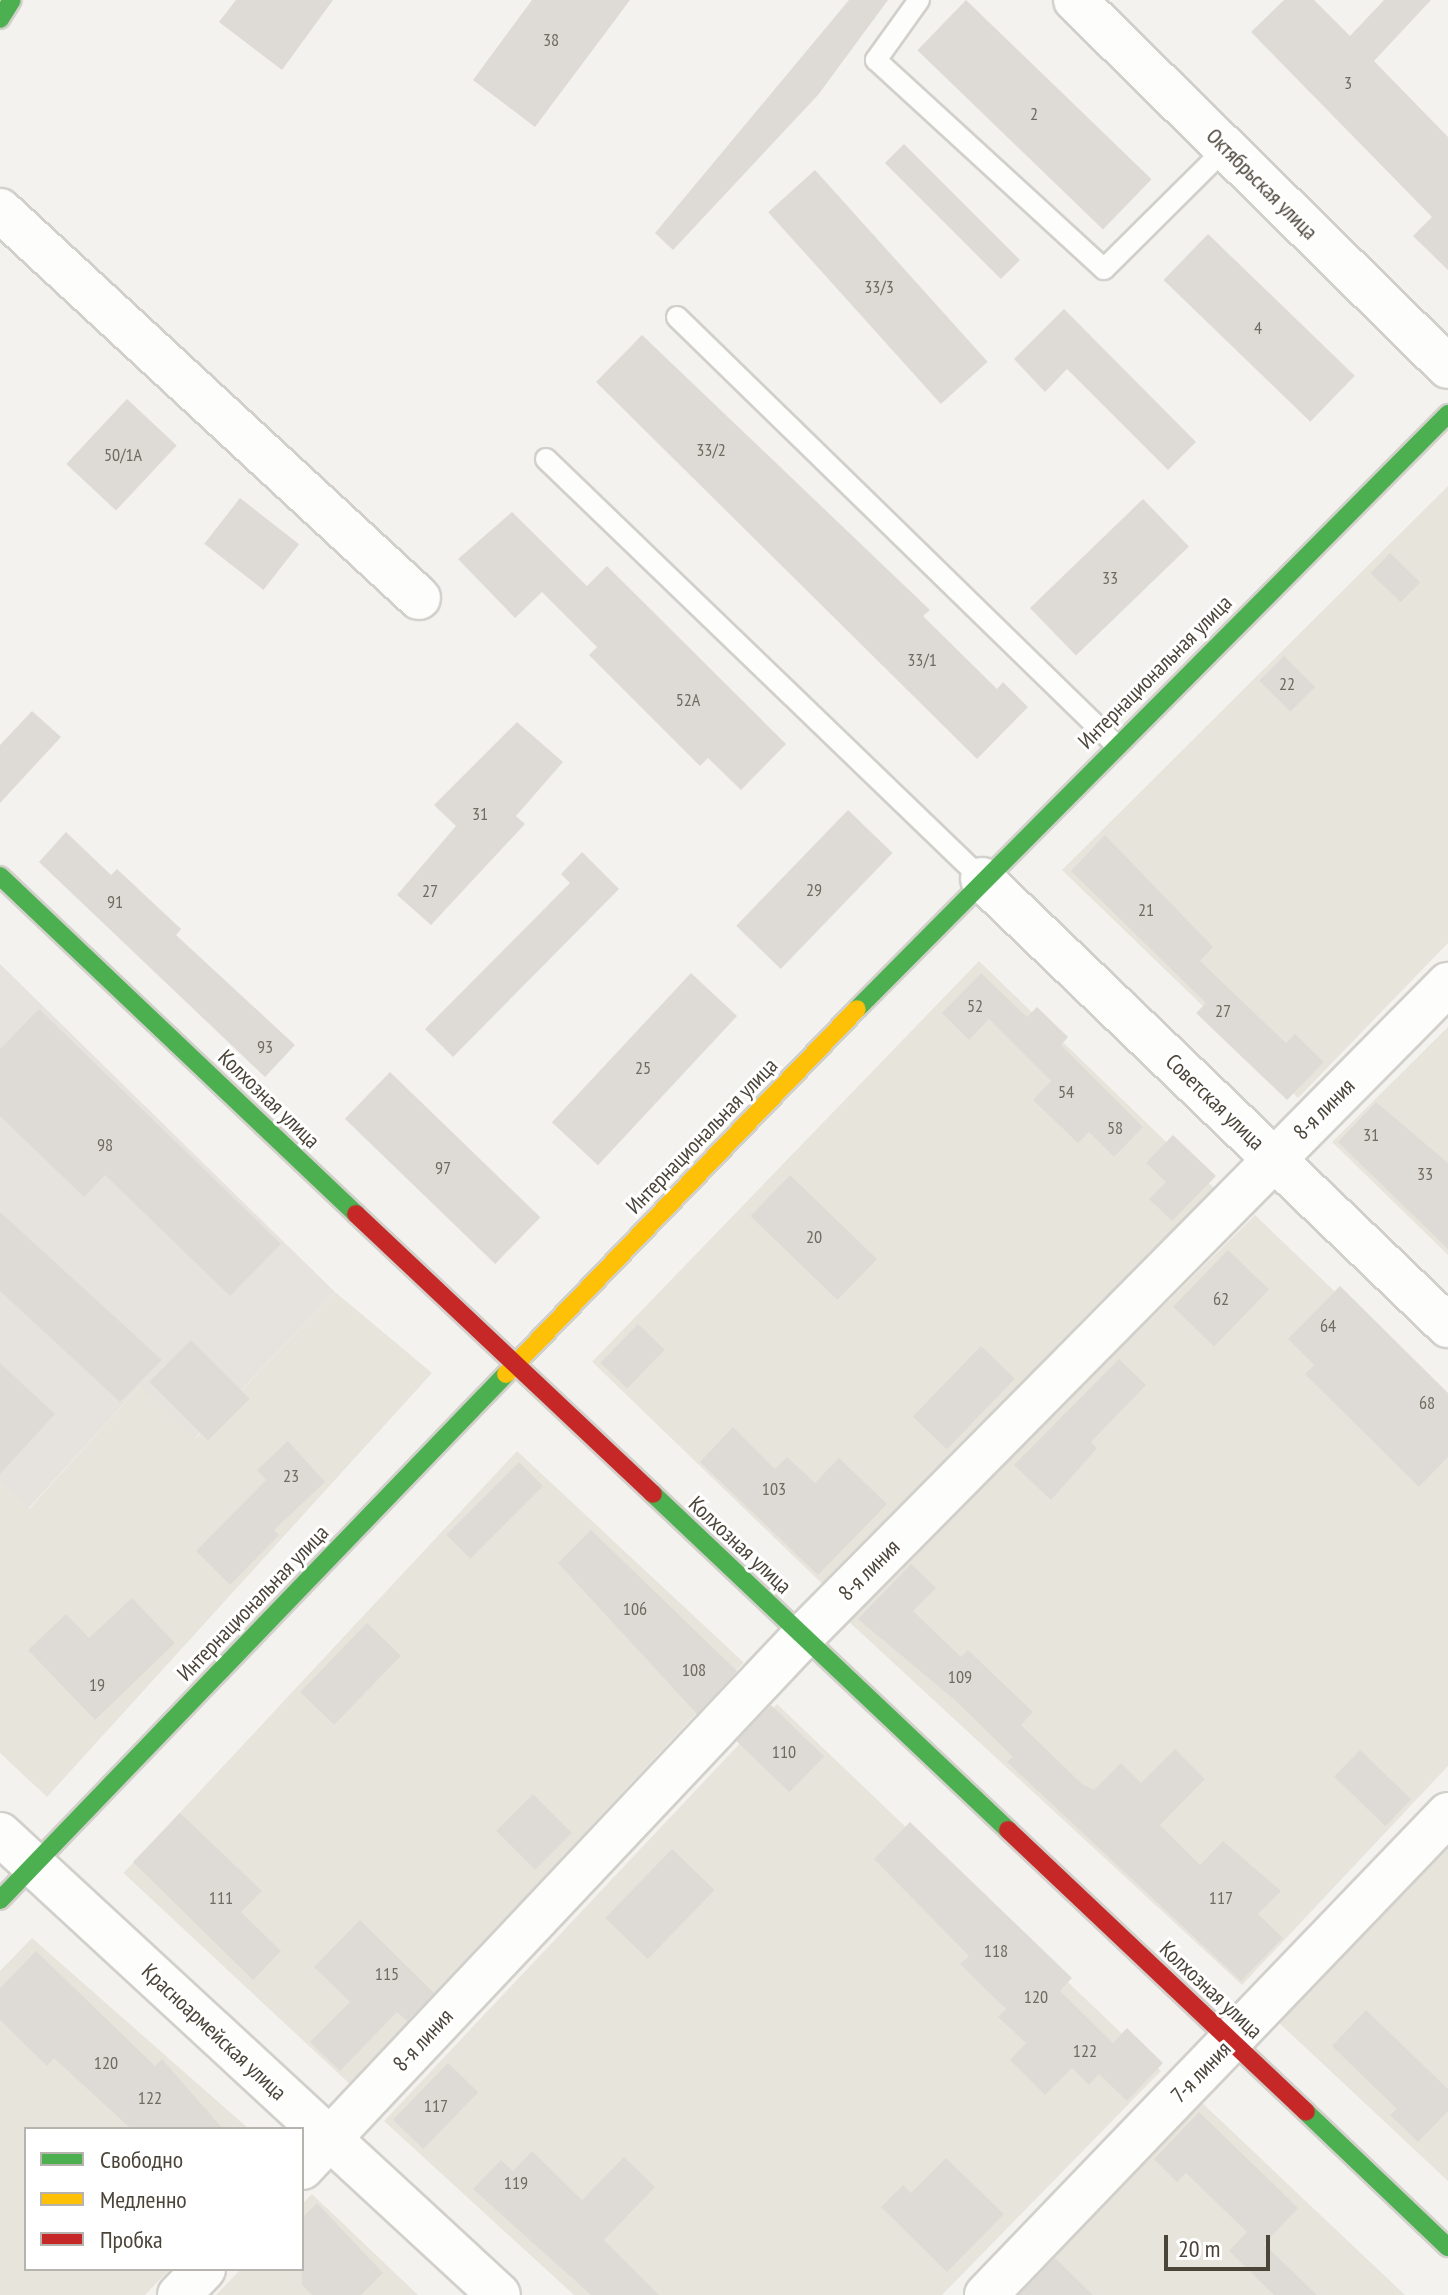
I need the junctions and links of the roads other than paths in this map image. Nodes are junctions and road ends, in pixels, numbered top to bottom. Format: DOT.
graph roads {
  1 [pos="12,0"];
  2 [pos="919,0"];
  3 [pos="1075,0"];
  4 [pos="0,19"];
  5 [pos="1226,148"];
  6 [pos="0,210"];
  7 [pos="677,317"];
  8 [pos="1448,367"];
  9 [pos="1448,414"];
  10 [pos="546,459"];
  11 [pos="419,598"];
  12 [pos="1116,745"];
  13 [pos="0,876"];
  14 [pos="982,879"];
  15 [pos="1448,984"];
  16 [pos="1274,1160"];
  17 [pos="1448,1326"];
  18 [pos="514,1366"];
  19 [pos="802,1637"];
  20 [pos="1448,1814"];
  21 [pos="0,1834"];
  22 [pos="33,1866"];
  23 [pos="0,1900"];
  24 [pos="1231,2041"];
  25 [pos="289,2127"];
  26 [pos="316,2154"];
  27 [pos="1448,2247"];
  28 [pos="202,2271"];
  29 [pos="179,2295"];
  30 [pos="499,2295"];
  31 [pos="986,2295"];
  1 -- 4 [label="street"];
  2 -- 5 [label="lane"];
  3 -- 5 [label="street, Октябрьская улица"];
  5 -- 8 [label="street, Октябрьская улица"];
  6 -- 11 [label="street"];
  7 -- 12 [label="lane"];
  9 -- 12 [label="street, Интернациональная улица"];
  10 -- 14 [label="lane"];
  12 -- 14 [label="street, Интернациональная улица"];
  13 -- 18 [label="street, Колхозная улица"];
  14 -- 16 [label="street, Советская улица"];
  14 -- 18 [label="street, Интернациональная улица"];
  15 -- 16 [label="street, 8-я линия"];
  16 -- 17 [label="street, Советская улица"];
  16 -- 19 [label="street, 8-я линия"];
  18 -- 19 [label="street, Колхозная улица"];
  18 -- 22 [label="street, Интернациональная улица"];
  19 -- 24 [label="street, Колхозная улица"];
  19 -- 26 [label="street, 8-я линия"];
  20 -- 24 [label="street, 7-я линия"];
  21 -- 22 [label="street, Красноармейская улица"];
  22 -- 23 [label="street, Интернациональная улица"];
  22 -- 25 [label="street, Красноармейская улица"];
  24 -- 27 [label="street, Колхозная улица"];
  24 -- 31 [label="street, 7-я линия"];
  26 -- 30 [label="street, Красноармейская улица"];
  28 -- 29 [label="street"];
}
